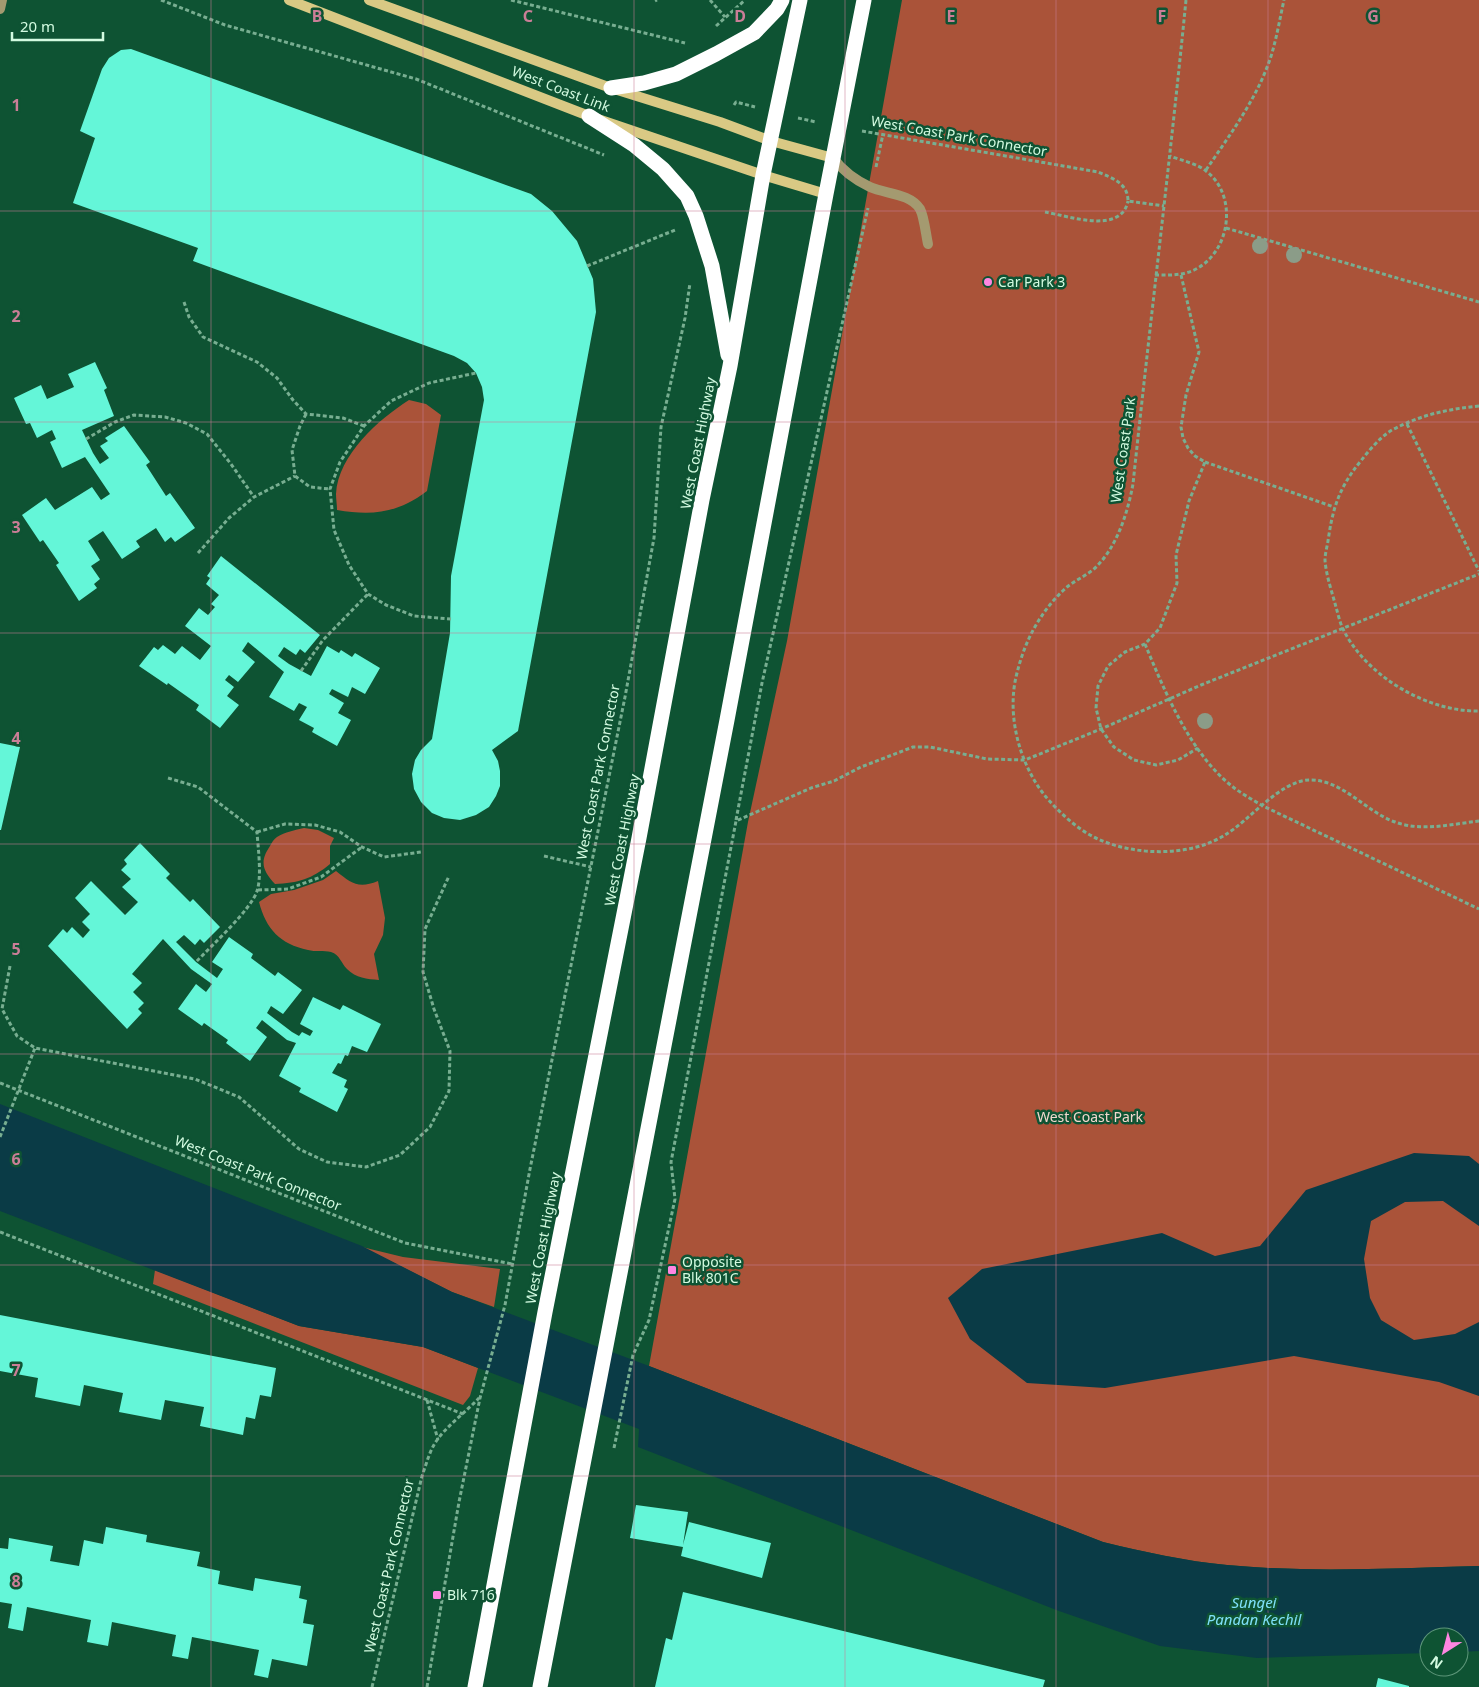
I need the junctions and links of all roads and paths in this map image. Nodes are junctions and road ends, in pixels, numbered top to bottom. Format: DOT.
graph roads {
  1 [pos="2,0"];
  2 [pos="161,0"];
  3 [pos="289,0"];
  4 [pos="369,0"];
  5 [pos="511,0"];
  6 [pos="710,0"];
  7 [pos="782,0"];
  8 [pos="800,0"];
  9 [pos="864,0"];
  10 [pos="1186,0"];
  11 [pos="1284,0"];
  12 [pos="0,9"];
  13 [pos="725,17"];
  14 [pos="716,54"];
  15 [pos="611,88"];
  16 [pos="736,102"];
  17 [pos="776,113"];
  18 [pos="589,116"];
  19 [pos="839,126"];
  20 [pos="883,134"];
  21 [pos="771,141"];
  22 [pos="605,156"];
  23 [pos="1170,156"];
  24 [pos="833,158"];
  25 [pos="1206,170"];
  26 [pos="763,175"];
  27 [pos="872,188"];
  28 [pos="826,194"];
  29 [pos="1128,200"];
  30 [pos="1164,206"];
  31 [pos="1045,212"];
  32 [pos="671,221"];
  33 [pos="1226,228"];
  34 [pos="928,244"];
  35 [pos="587,266"];
  36 [pos="1155,275"];
  37 [pos="1182,275"];
  38 [pos="690,283"];
  39 [pos="184,302"];
  40 [pos="1479,302"];
  41 [pos="730,366"];
  42 [pos="476,373"];
  43 [pos="1479,406"];
  44 [pos="306,414"];
  45 [pos="1407,424"];
  46 [pos="364,426"];
  47 [pos="86,439"];
  48 [pos="1205,462"];
  49 [pos="295,476"];
  50 [pos="330,489"];
  51 [pos="254,497"];
  52 [pos="1334,507"];
  53 [pos="198,553"];
  54 [pos="1479,572"];
  55 [pos="368,594"];
  56 [pos="450,619"];
  57 [pos="1343,629"];
  58 [pos="1145,644"];
  59 [pos="301,671"];
  60 [pos="1168,699"];
  61 [pos="1479,711"];
  62 [pos="1101,729"];
  63 [pos="1198,748"];
  64 [pos="1025,760"];
  65 [pos="168,778"];
  66 [pos="1263,806"];
  67 [pos="736,821"];
  68 [pos="1479,821"];
  69 [pos="257,832"];
  70 [pos="362,847"];
  71 [pos="421,852"];
  72 [pos="544,856"];
  73 [pos="591,867"];
  74 [pos="449,876"];
  75 [pos="258,890"];
  76 [pos="1479,909"];
  77 [pos="196,962"];
  78 [pos="10,966"];
  79 [pos="35,1048"];
  80 [pos="0,1083"];
  81 [pos="19,1090"];
  82 [pos="0,1137"];
  83 [pos="0,1232"];
  84 [pos="512,1264"];
  85 [pos="480,1398"];
  86 [pos="426,1399"];
  87 [pos="463,1414"];
  88 [pos="438,1440"];
  89 [pos="614,1448"];
  90 [pos="372,1687"];
  91 [pos="427,1687"];
  92 [pos="475,1687"];
  93 [pos="540,1687"];
  1 -- 12 [label="street"];
  2 -- 22 [label="path"];
  3 -- 18 [label="main road, West Coast Link"];
  4 -- 15 [label="main road, West Coast Link"];
  5 -- 14 [label="path"];
  6 -- 13 [label="path"];
  7 -- 14 [label="highway"];
  8 -- 17 [label="highway, West Coast Highway"];
  9 -- 19 [label="highway"];
  10 -- 23 [label="path, West Coast Park"];
  11 -- 25 [label="path"];
  14 -- 15 [label="highway"];
  15 -- 21 [label="main road, West Coast Link"];
  16 -- 17 [label="path, West Coast Park Connector"];
  17 -- 19 [label="path, West Coast Park Connector"];
  17 -- 21 [label="highway, West Coast Highway"];
  18 -- 26 [label="main road, West Coast Link"];
  18 -- 41 [label="highway"];
  19 -- 20 [label="path, West Coast Park Connector"];
  19 -- 24 [label="highway"];
  20 -- 27 [label="path"];
  20 -- 29 [label="path, West Coast Park Connector"];
  21 -- 24 [label="main road, West Coast Link"];
  21 -- 26 [label="highway, West Coast Highway"];
  23 -- 25 [label="path"];
  23 -- 30 [label="path, West Coast Park"];
  24 -- 27 [label="street"];
  24 -- 28 [label="highway"];
  25 -- 33 [label="path"];
  26 -- 28 [label="main road, West Coast Link"];
  26 -- 41 [label="highway, West Coast Highway"];
  27 -- 34 [label="street"];
  27 -- 67 [label="path"];
  28 -- 93 [label="highway"];
  29 -- 30 [label="path"];
  29 -- 31 [label="path"];
  30 -- 36 [label="path, West Coast Park"];
  32 -- 35 [label="path"];
  33 -- 37 [label="path"];
  33 -- 40 [label="path"];
  36 -- 37 [label="path"];
  36 -- 64 [label="path, West Coast Park"];
  37 -- 48 [label="path"];
  38 -- 73 [label="path, West Coast Park Connector"];
  39 -- 44 [label="path"];
  41 -- 92 [label="highway, West Coast Highway"];
  42 -- 46 [label="path"];
  43 -- 45 [label="path"];
  44 -- 46 [label="path"];
  44 -- 49 [label="path"];
  45 -- 52 [label="path"];
  45 -- 54 [label="path"];
  46 -- 50 [label="path"];
  47 -- 51 [label="path"];
  48 -- 52 [label="path"];
  48 -- 58 [label="path"];
  49 -- 50 [label="path"];
  49 -- 51 [label="path"];
  50 -- 55 [label="path"];
  51 -- 53 [label="path"];
  52 -- 57 [label="path"];
  54 -- 57 [label="path"];
  55 -- 56 [label="path"];
  55 -- 59 [label="path"];
  57 -- 60 [label="path"];
  57 -- 61 [label="path"];
  58 -- 60 [label="path"];
  58 -- 62 [label="path"];
  60 -- 62 [label="path"];
  60 -- 63 [label="path"];
  62 -- 63 [label="path"];
  62 -- 64 [label="path"];
  63 -- 66 [label="path"];
  64 -- 66 [label="path, West Coast Park"];
  64 -- 67 [label="path"];
  65 -- 69 [label="path"];
  66 -- 68 [label="path, West Coast Park"];
  66 -- 76 [label="path"];
  67 -- 89 [label="path"];
  69 -- 70 [label="path"];
  69 -- 75 [label="path"];
  70 -- 71 [label="path"];
  70 -- 75 [label="path"];
  72 -- 73 [label="path"];
  73 -- 84 [label="path, West Coast Park Connector"];
  74 -- 79 [label="path"];
  75 -- 77 [label="path"];
  78 -- 79 [label="path"];
  79 -- 81 [label="path"];
  80 -- 81 [label="path, West Coast Park Connector"];
  81 -- 82 [label="path"];
  81 -- 84 [label="path, West Coast Park Connector"];
  83 -- 86 [label="path"];
  84 -- 85 [label="path, West Coast Park Connector"];
  85 -- 87 [label="path, West Coast Park Connector"];
  85 -- 91 [label="path"];
  86 -- 87 [label="path"];
  86 -- 88 [label="path"];
  87 -- 88 [label="path, West Coast Park Connector"];
  88 -- 90 [label="path, West Coast Park Connector"];
}
